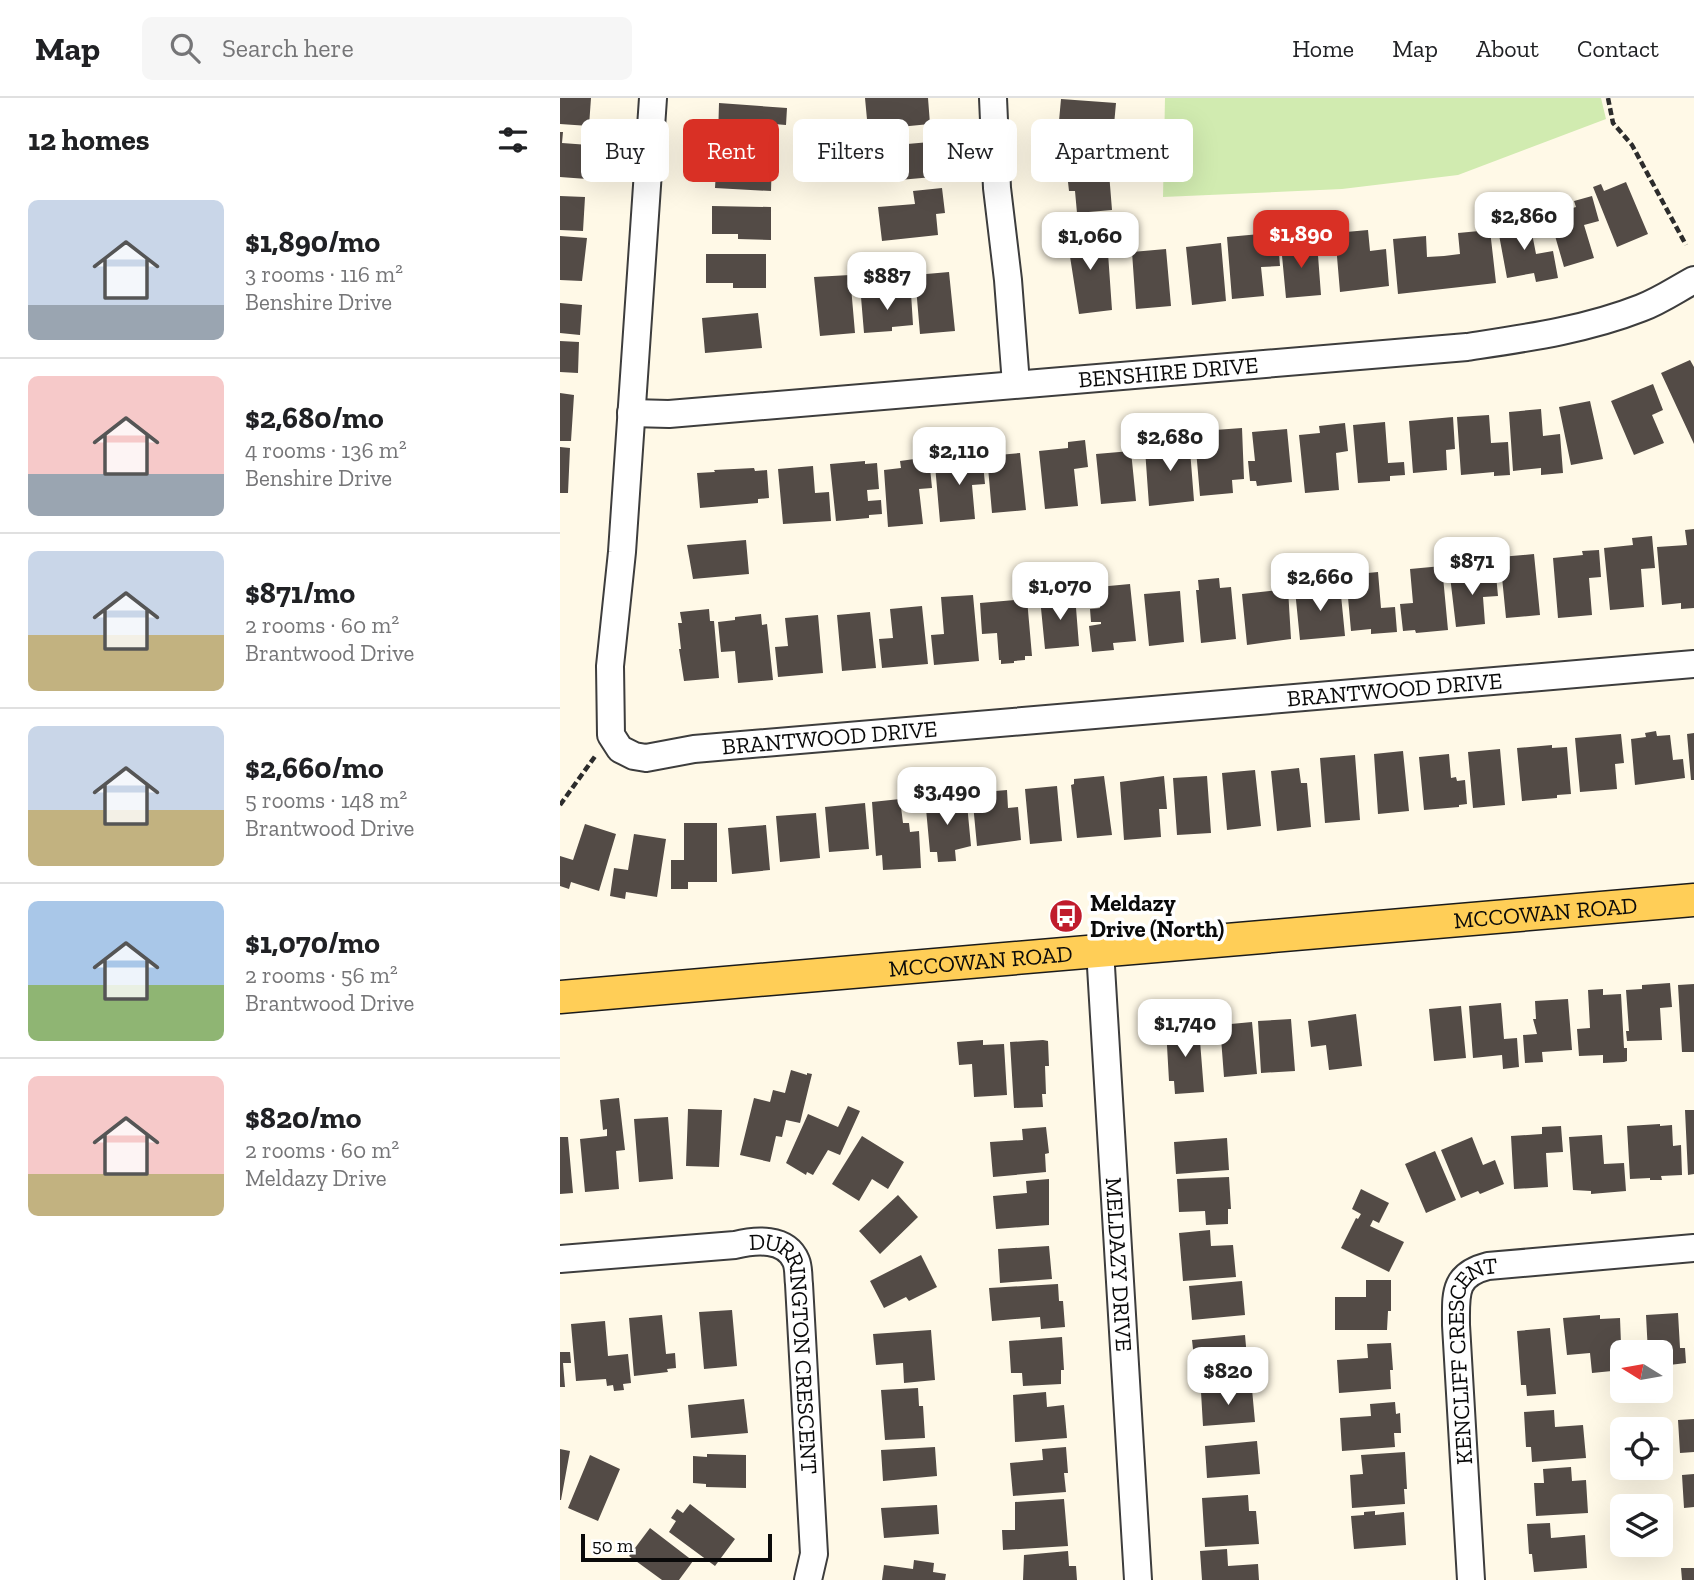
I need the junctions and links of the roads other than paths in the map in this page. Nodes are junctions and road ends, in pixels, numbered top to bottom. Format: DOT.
graph roads {
  1 [pos="653,98"];
  2 [pos="993,98"];
  3 [pos="1694,280"];
  4 [pos="1016,384"];
  5 [pos="631,413"];
  6 [pos="1694,664"];
  7 [pos="1694,900"];
  8 [pos="1100,950"];
  9 [pos="560,996"];
  10 [pos="1694,1248"];
  11 [pos="560,1259"];
  12 [pos="808,1580"];
  13 [pos="1139,1580"];
  14 [pos="1471,1580"];
  1 -- 5 [label="street"];
  2 -- 4 [label="street"];
  3 -- 4 [label="street, BENSHIRE DRIVE"];
  4 -- 5 [label="street, BENSHIRE DRIVE"];
  5 -- 6 [label="street, BRANTWOOD DRIVE"];
  7 -- 8 [label="main road, MCCOWAN ROAD"];
  8 -- 9 [label="main road, MCCOWAN ROAD"];
  8 -- 13 [label="street, MELDAZY DRIVE"];
  10 -- 14 [label="street, KENCLIFF CRESCENT"];
  11 -- 12 [label="street, DURRINGTON CRESCENT"];
}
